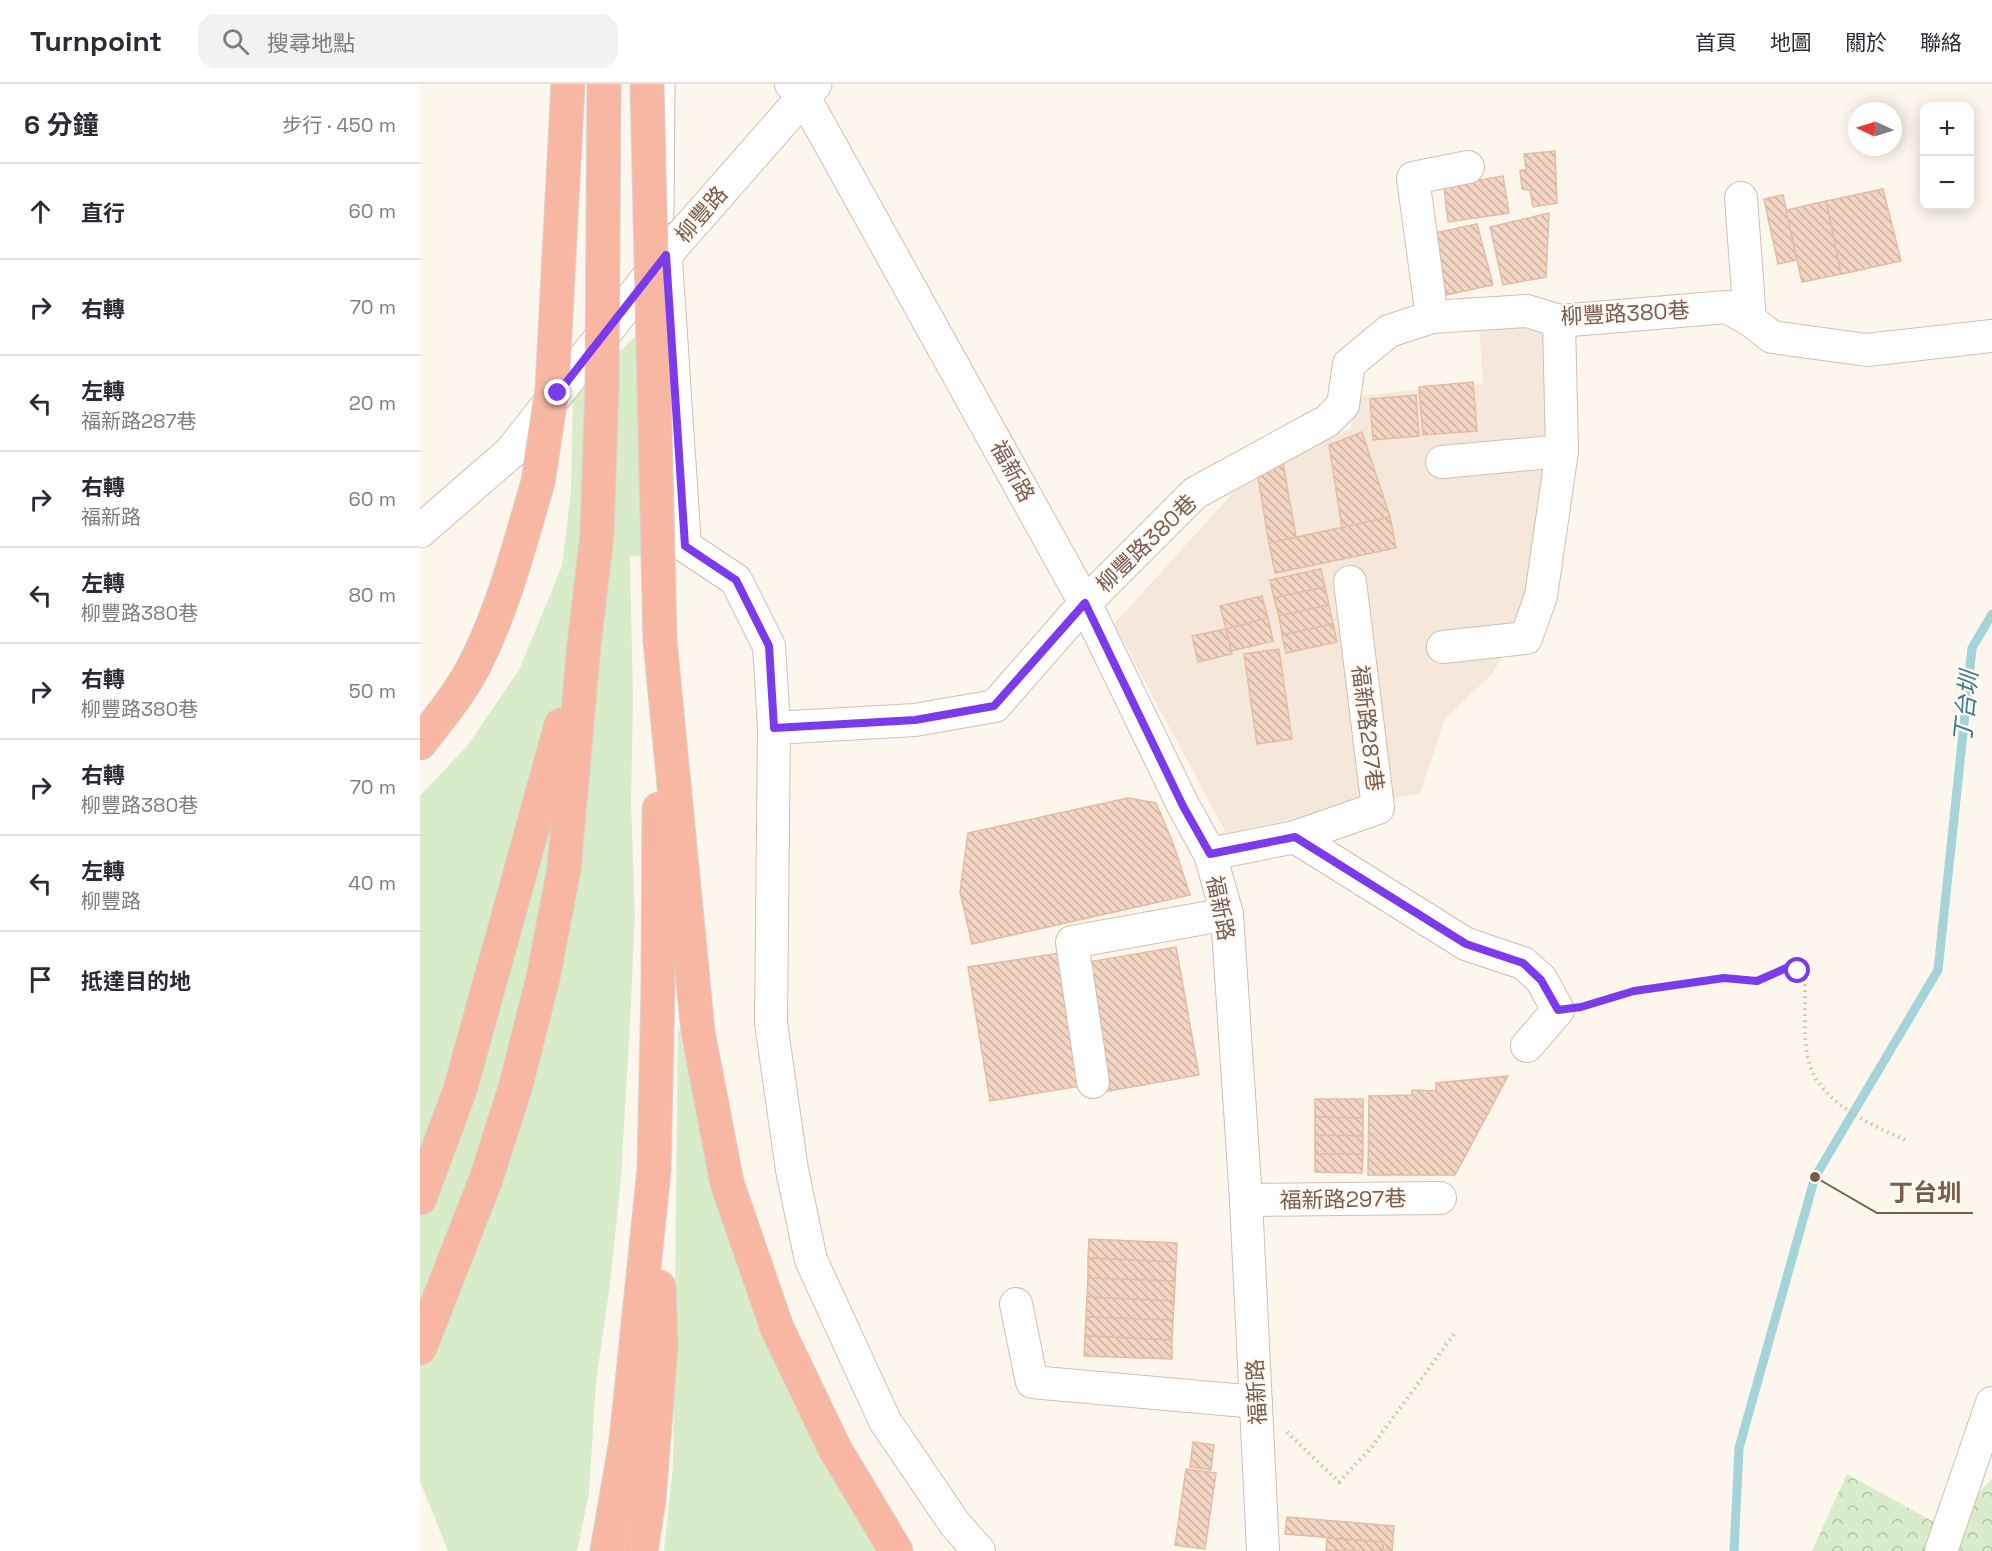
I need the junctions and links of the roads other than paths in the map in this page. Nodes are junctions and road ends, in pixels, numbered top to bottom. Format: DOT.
graph roads {
  1 [pos="570,84"];
  2 [pos="604,84"];
  3 [pos="647,84"];
  4 [pos="667,84"];
  5 [pos="803,88"];
  6 [pos="1468,167"];
  7 [pos="1741,198"];
  8 [pos="666,255"];
  9 [pos="1432,317"];
  10 [pos="1750,320"];
  11 [pos="1559,321"];
  12 [pos="1992,336"];
  13 [pos="558,393"];
  14 [pos="1562,451"];
  15 [pos="1442,462"];
  16 [pos="420,531"];
  17 [pos="1350,582"];
  18 [pos="1085,603"];
  19 [pos="660,641"];
  20 [pos="584,645"];
  21 [pos="1443,647"];
  22 [pos="774,728"];
  23 [pos="420,743"];
  24 [pos="1295,837"];
  25 [pos="1210,854"];
  26 [pos="1227,914"];
  27 [pos="1527,1046"];
  28 [pos="1093,1082"];
  29 [pos="654,1170"];
  30 [pos="420,1198"];
  31 [pos="1440,1198"];
  32 [pos="1246,1200"];
  33 [pos="1016,1304"];
  34 [pos="420,1348"];
  35 [pos="1256,1402"];
  36 [pos="1992,1403"];
  37 [pos="1992,1466"];
  38 [pos="1960,1495"];
  39 [pos="607,1551"];
  40 [pos="641,1551"];
  41 [pos="896,1551"];
  42 [pos="979,1551"];
  43 [pos="1263,1551"];
  44 [pos="1941,1551"];
  1 -- 13 [label="lane"];
  1 -- 23 [label="highway, bridge"];
  2 -- 20 [label="highway, bridge"];
  3 -- 19 [label="highway, bridge"];
  4 -- 8 [label="lane"];
  5 -- 8 [label="street, 柳豐路"];
  5 -- 18 [label="street, 福新路"];
  6 -- 9 [label="street"];
  7 -- 10 [label="street"];
  8 -- 13 [label="street, 柳豐路"];
  8 -- 22 [label="street"];
  9 -- 11 [label="street, 柳豐路380巷"];
  9 -- 18 [label="street, 柳豐路380巷"];
  10 -- 11 [label="street, 柳豐路380巷"];
  10 -- 12 [label="street, 柳豐路380巷"];
  11 -- 14 [label="street"];
  13 -- 16 [label="street, 柳豐路"];
  14 -- 15 [label="street"];
  14 -- 21 [label="street"];
  17 -- 24 [label="street, 福新路287巷"];
  18 -- 22 [label="street, 柳豐路380巷"];
  18 -- 25 [label="street, 福新路"];
  19 -- 29 [label="highway"];
  19 -- 41 [label="highway"];
  20 -- 30 [label="highway"];
  20 -- 34 [label="highway"];
  22 -- 42 [label="street"];
  24 -- 25 [label="street, 福新路287巷"];
  24 -- 27 [label="street"];
  25 -- 26 [label="street, 福新路"];
  26 -- 28 [label="street"];
  26 -- 32 [label="street, 福新路"];
  29 -- 39 [label="highway"];
  29 -- 40 [label="highway"];
  31 -- 32 [label="street, 福新路297巷"];
  32 -- 35 [label="street, 福新路"];
  33 -- 35 [label="street"];
  35 -- 43 [label="street, 福新路"];
  36 -- 38 [label="street"];
  37 -- 38 [label="street"];
  38 -- 44 [label="street"];
}
